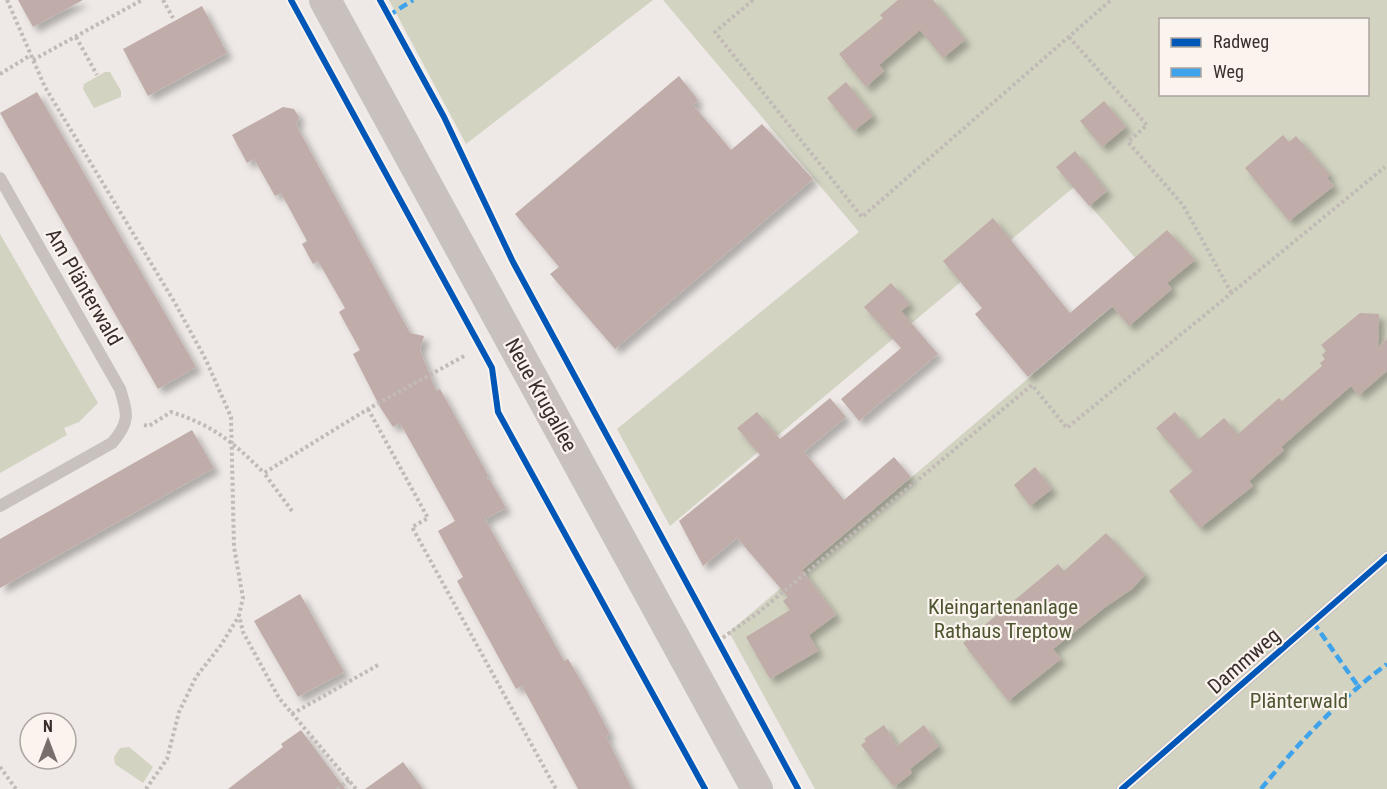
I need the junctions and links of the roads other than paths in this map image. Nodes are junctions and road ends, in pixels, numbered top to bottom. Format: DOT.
graph roads {
  1 [pos="325,0"];
  2 [pos="0,178"];
  3 [pos="0,506"];
  4 [pos="1387,557"];
  5 [pos="757,789"];
  6 [pos="1122,789"];
  1 -- 5 [label="street, Neue Krugallee"];
  2 -- 3 [label="lane, Am Plänterwald"];
  4 -- 6 [label="lane, Dammweg"];
}
